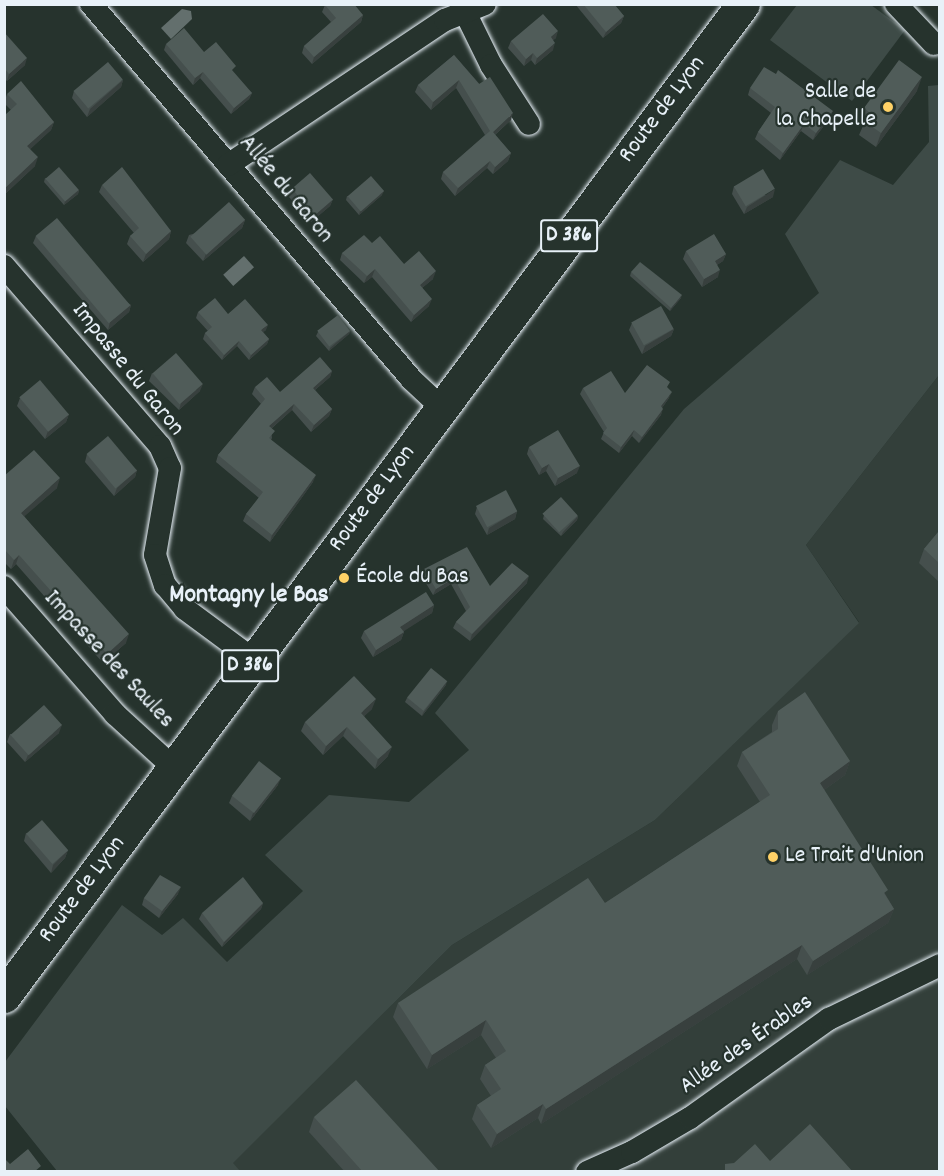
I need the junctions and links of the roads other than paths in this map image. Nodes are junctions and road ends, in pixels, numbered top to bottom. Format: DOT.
graph roads {
  1 [pos="91,4"];
  2 [pos="743,4"];
  3 [pos="896,4"];
  4 [pos="471,7"];
  5 [pos="934,44"];
  6 [pos="529,124"];
  7 [pos="228,165"];
  8 [pos="4,266"];
  9 [pos="441,407"];
  10 [pos="4,586"];
  11 [pos="254,660"];
  12 [pos="174,768"];
  13 [pos="939,965"];
  14 [pos="4,996"];
  15 [pos="587,1172"];
  1 -- 7 [label="street, Allée du Garon"];
  2 -- 9 [label="main road, Route de Lyon / D 386"];
  3 -- 5 [label="street"];
  4 -- 6 [label="street"];
  4 -- 7 [label="street"];
  7 -- 9 [label="street, Allée du Garon"];
  8 -- 11 [label="street, Impasse du Garon"];
  9 -- 11 [label="main road, Route de Lyon / D 386"];
  10 -- 12 [label="street, Impasse des Saules"];
  11 -- 12 [label="main road, Route de Lyon / D 386"];
  12 -- 14 [label="main road, Route de Lyon / D 386"];
  13 -- 15 [label="street, Allée des Érables"];
}
